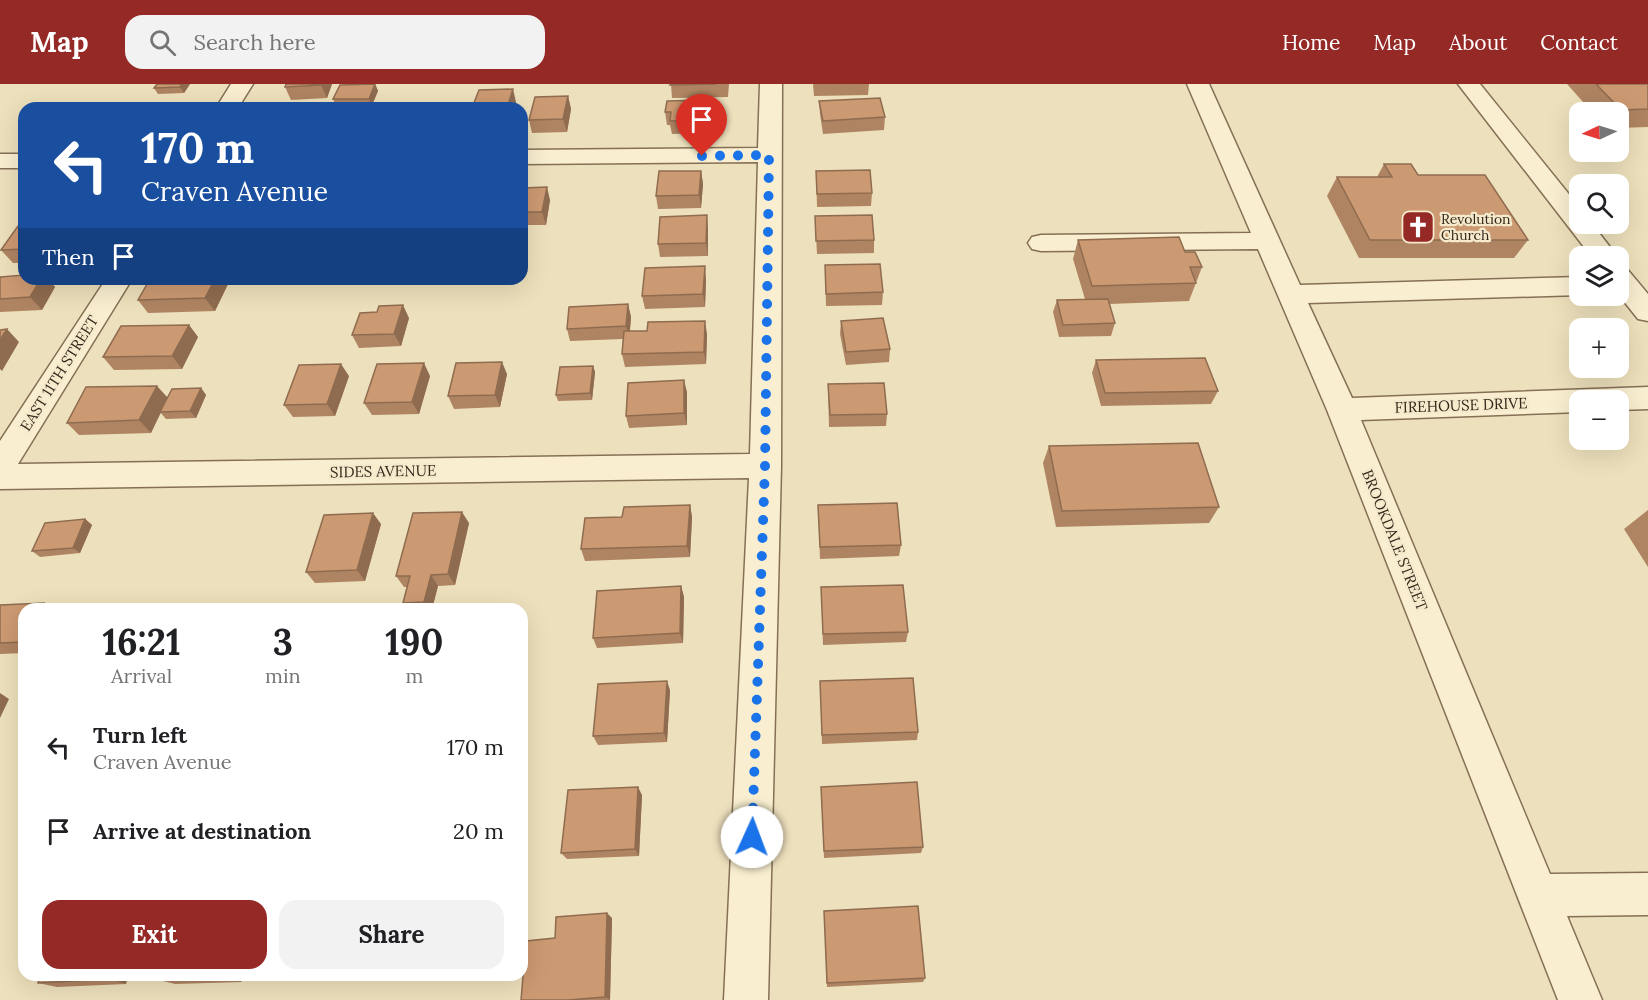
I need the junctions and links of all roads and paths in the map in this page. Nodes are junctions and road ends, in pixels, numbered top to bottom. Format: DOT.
graph roads {
  1 [pos="242,84"];
  2 [pos="771,84"];
  3 [pos="1198,84"];
  4 [pos="1469,84"];
  5 [pos="231,102"];
  6 [pos="769,155"];
  7 [pos="528,157"];
  8 [pos="0,161"];
  9 [pos="18,161"];
  10 [pos="1268,241"];
  11 [pos="1041,243"];
  12 [pos="1596,246"];
  13 [pos="114,285"];
  14 [pos="1569,286"];
  15 [pos="1629,290"];
  16 [pos="1291,294"];
  17 [pos="1648,312"];
  18 [pos="1648,398"];
  19 [pos="1629,399"];
  20 [pos="1569,401"];
  21 [pos="1342,410"];
  22 [pos="765,466"];
  23 [pos="0,467"];
  24 [pos="0,477"];
  25 [pos="1648,894"];
  26 [pos="1538,896"];
  27 [pos="746,1000"];
  28 [pos="1580,1000"];
  1 -- 5 [label="street"];
  2 -- 6 [label="street"];
  3 -- 10 [label="street, BROOKDALE STREET"];
  4 -- 12 [label="street"];
  6 -- 7 [label="street"];
  6 -- 22 [label="street"];
  8 -- 9 [label="street"];
  10 -- 11 [label="street"];
  10 -- 16 [label="street, BROOKDALE STREET"];
  13 -- 23 [label="street, EAST 11TH STREET"];
  14 -- 16 [label="street"];
  15 -- 17 [label="street"];
  16 -- 21 [label="street, BROOKDALE STREET"];
  18 -- 19 [label="street"];
  20 -- 21 [label="street, FIREHOUSE DRIVE"];
  21 -- 26 [label="street, BROOKDALE STREET"];
  22 -- 24 [label="street, SIDES AVENUE"];
  22 -- 27 [label="street"];
  25 -- 26 [label="street"];
  26 -- 28 [label="street, BROOKDALE STREET"];
}
